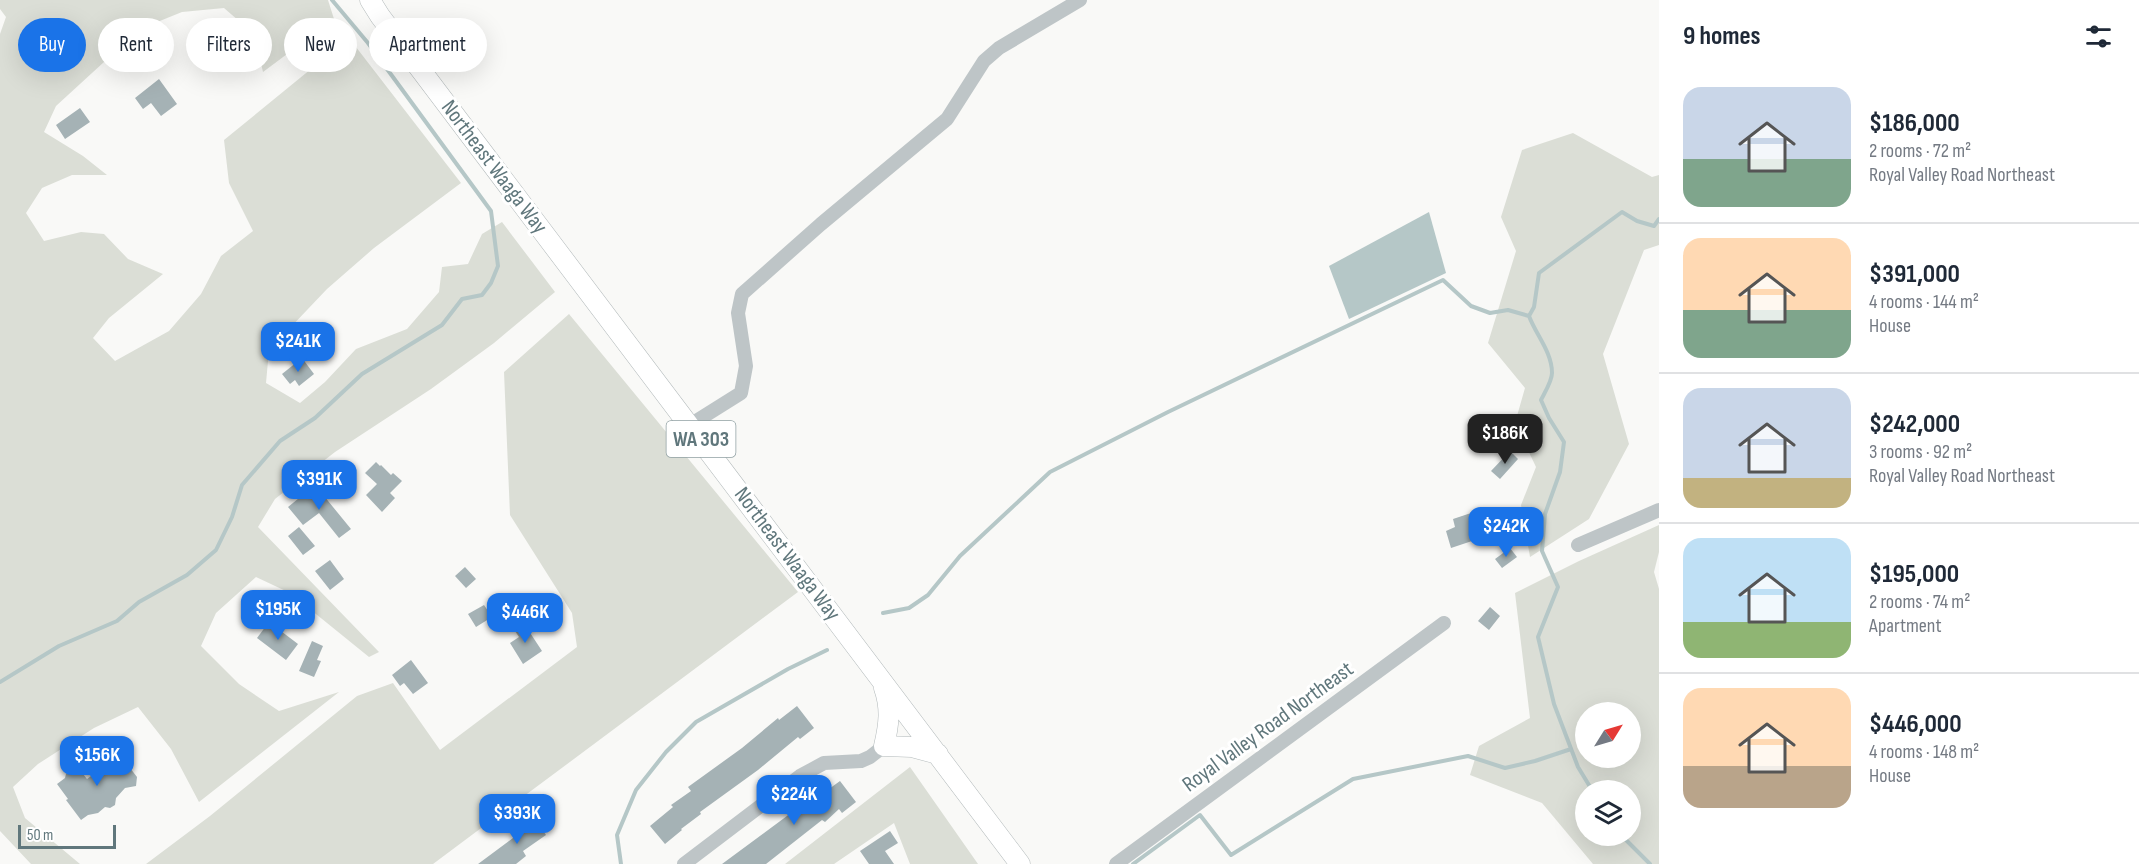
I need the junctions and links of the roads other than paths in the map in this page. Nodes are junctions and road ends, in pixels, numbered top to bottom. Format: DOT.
graph roads {
  1 [pos="365,0"];
  2 [pos="1080,0"];
  3 [pos="375,8"];
  4 [pos="690,425"];
  5 [pos="1659,510"];
  6 [pos="1578,545"];
  7 [pos="1444,623"];
  8 [pos="882,680"];
  9 [pos="884,746"];
  10 [pos="938,754"];
  11 [pos="684,864"];
  12 [pos="1020,864"];
  13 [pos="1116,864"];
  1 -- 3 [label="highway, WA 303"];
  2 -- 4 [label="street"];
  3 -- 4 [label="highway, Northeast Waaga Way / WA 303"];
  4 -- 8 [label="highway, Northeast Waaga Way / WA 303"];
  5 -- 6 [label="street"];
  7 -- 13 [label="street, Royal Valley Road Northeast"];
  8 -- 9 [label="highway"];
  8 -- 10 [label="highway, Northeast Waaga Way / WA 303"];
  9 -- 10 [label="highway"];
  9 -- 11 [label="street"];
  10 -- 12 [label="highway, Northeast Waaga Way / WA 303"];
}
